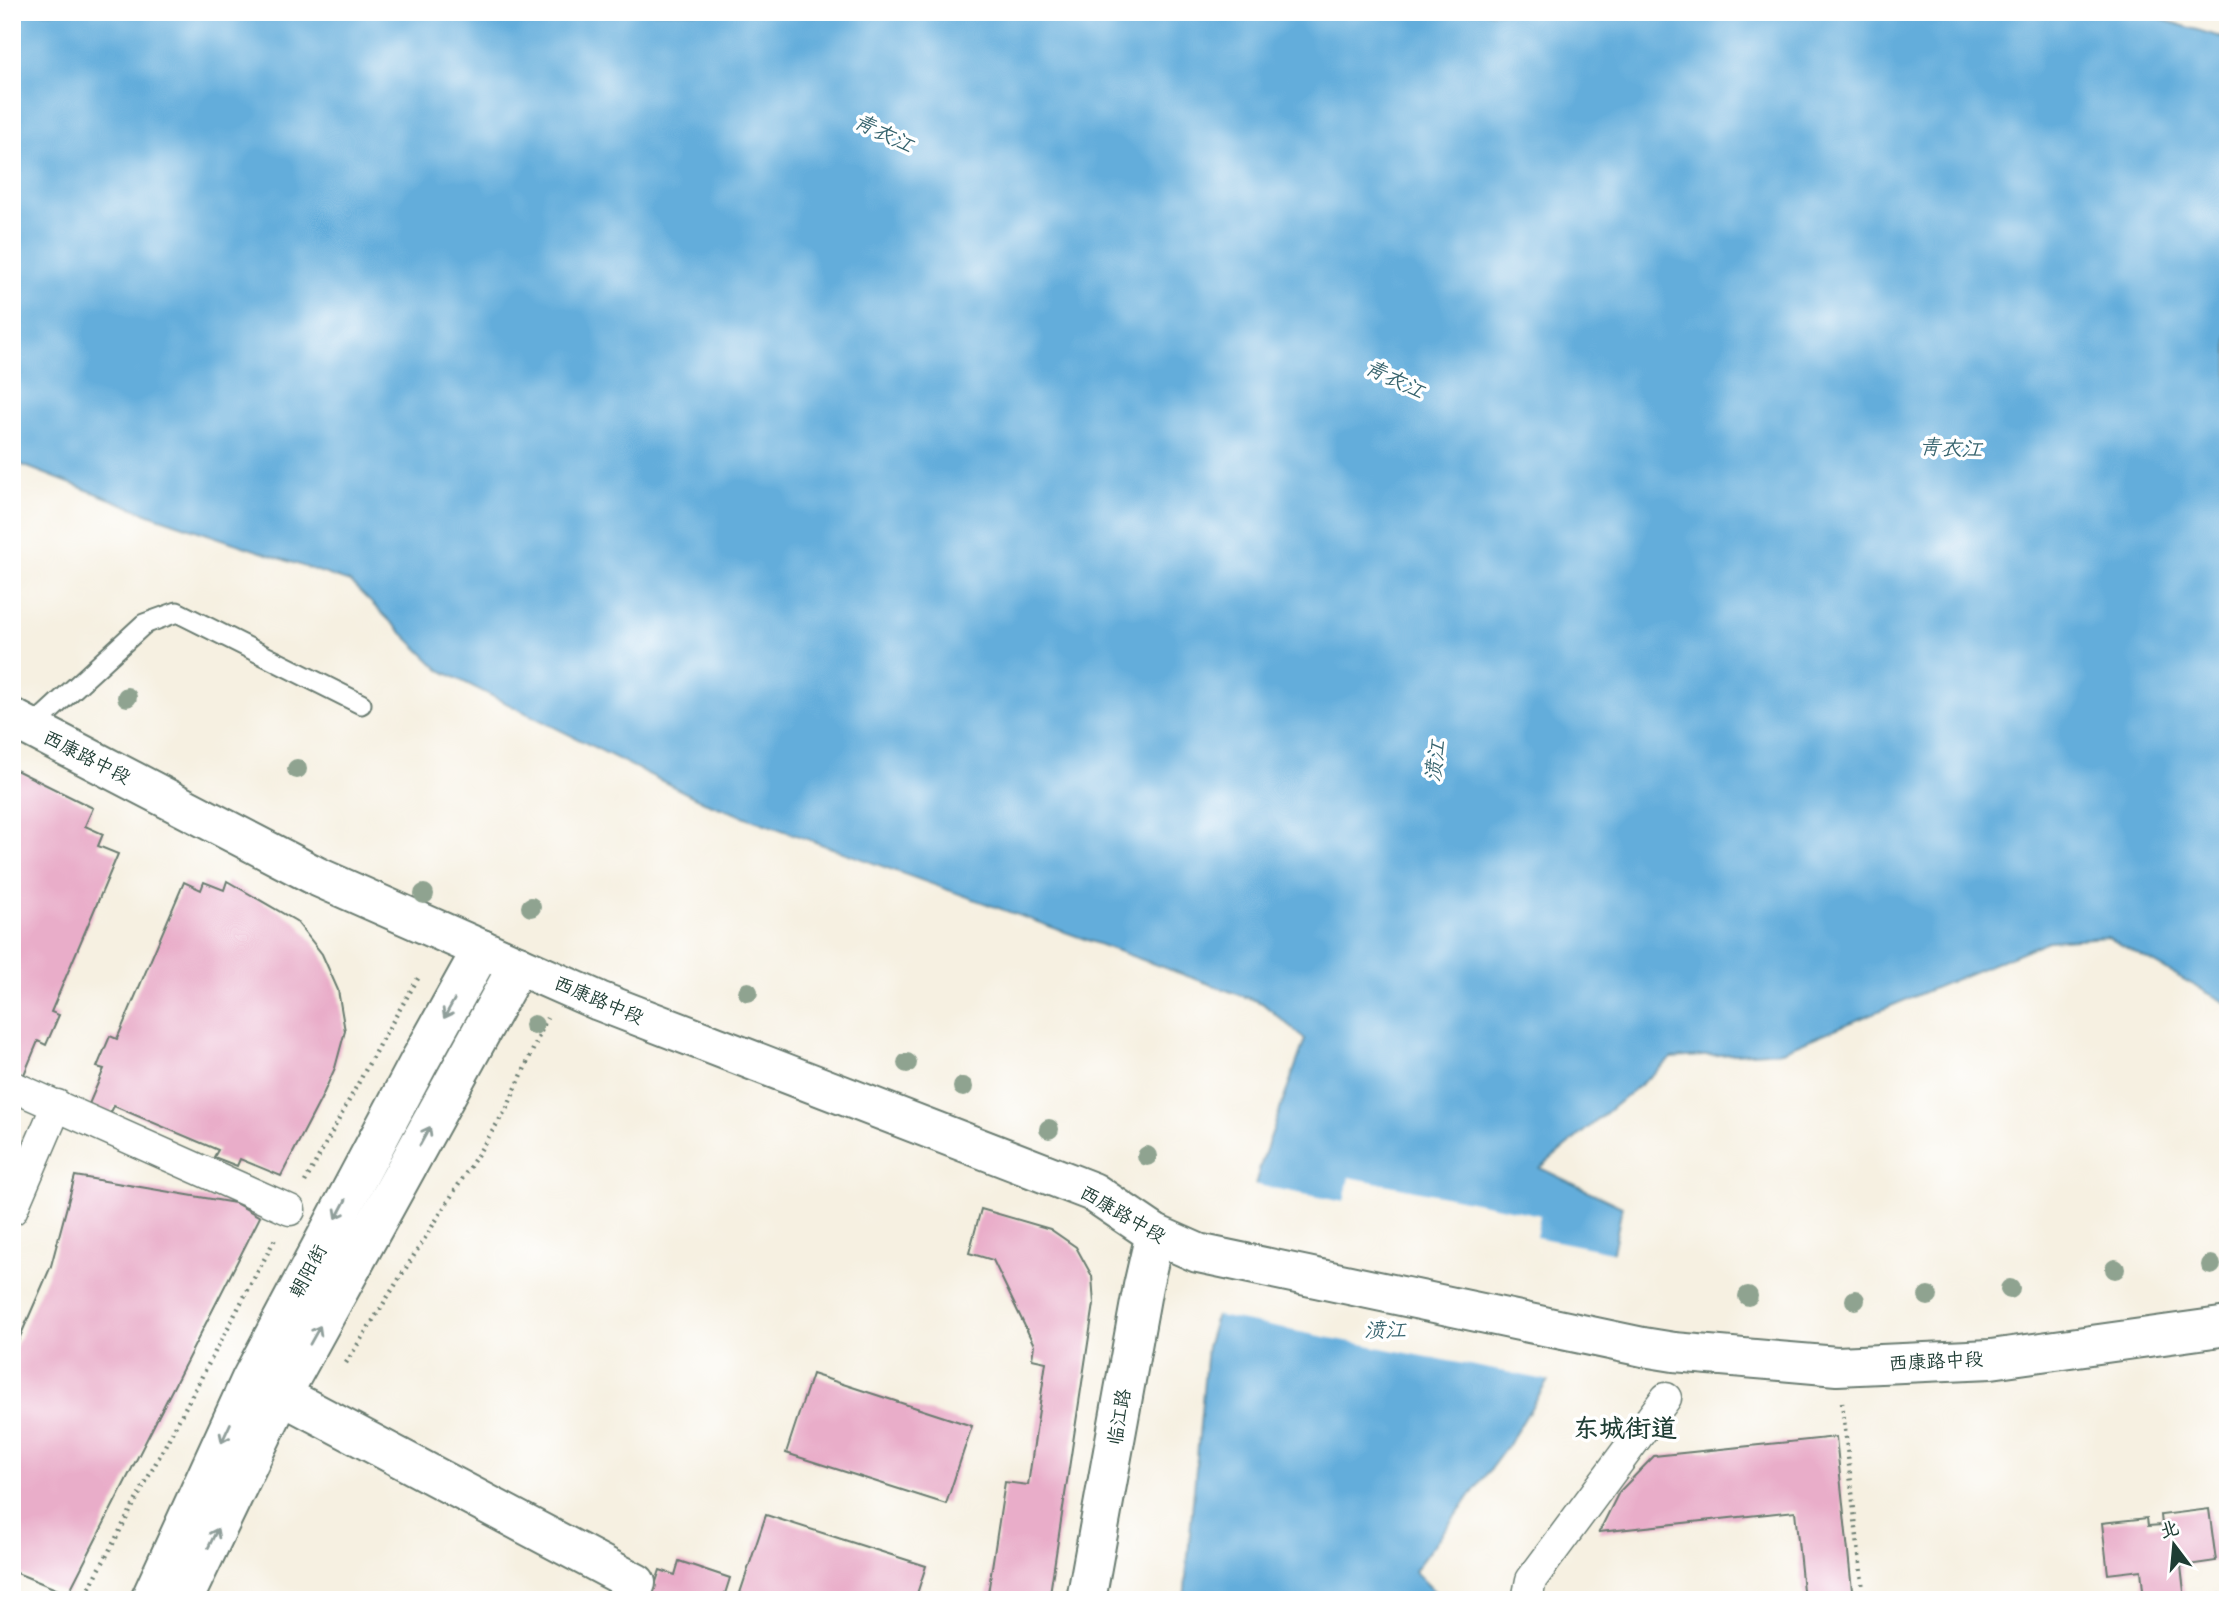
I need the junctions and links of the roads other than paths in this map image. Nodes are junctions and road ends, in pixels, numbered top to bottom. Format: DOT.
graph roads {
  1 [pos="361,704"];
  2 [pos="21,723"];
  3 [pos="482,949"];
  4 [pos="518,965"];
  5 [pos="12,1086"];
  6 [pos="57,1105"];
  7 [pos="12,1210"];
  8 [pos="290,1210"];
  9 [pos="1155,1234"];
  10 [pos="2228,1326"];
  11 [pos="267,1387"];
  12 [pos="1666,1398"];
  13 [pos="150,1600"];
  14 [pos="183,1600"];
  15 [pos="629,1600"];
  16 [pos="1086,1600"];
  17 [pos="1527,1600"];
  1 -- 2 [label="lane"];
  2 -- 3 [label="street, 西康路中段"];
  3 -- 4 [label="street, 西康路中段"];
  3 -- 11 [label="street, 朝阳街, one-way"];
  4 -- 9 [label="street, 西康路中段"];
  11 -- 4 [label="street, 朝阳街, one-way"];
  5 -- 6 [label="street"];
  6 -- 7 [label="street"];
  6 -- 8 [label="street"];
  9 -- 10 [label="street, 西康路中段"];
  9 -- 16 [label="street, 临江路"];
  11 -- 13 [label="street, 朝阳街, one-way"];
  14 -- 11 [label="street, 朝阳街, one-way"];
  11 -- 15 [label="street"];
  12 -- 17 [label="street"];
}
